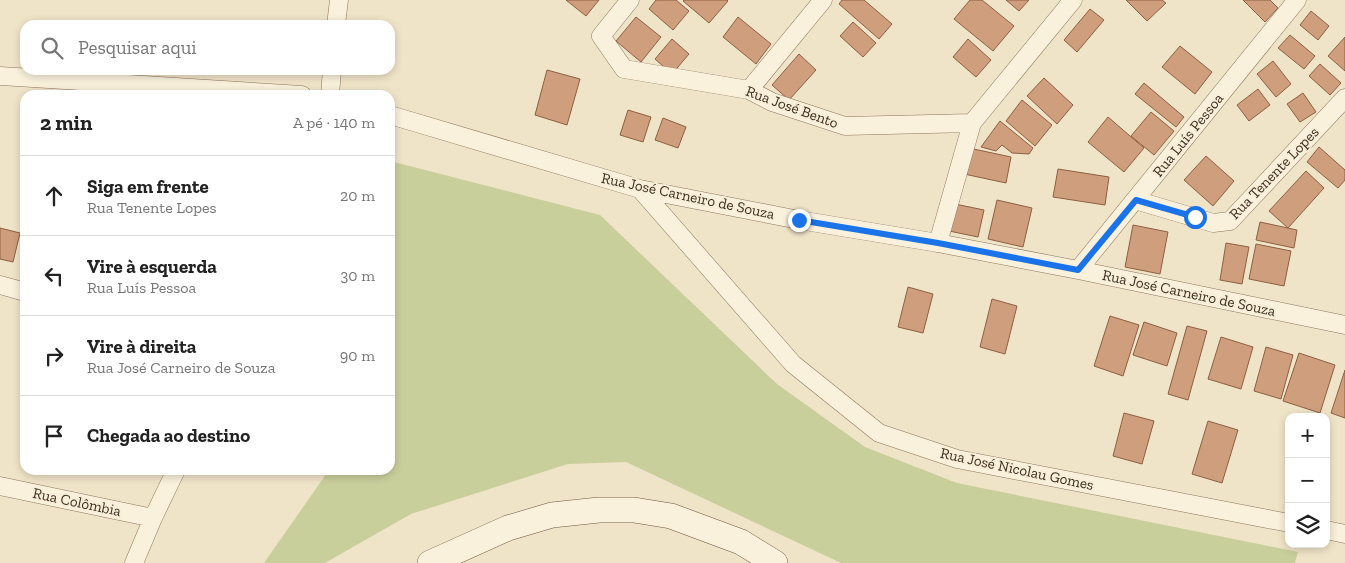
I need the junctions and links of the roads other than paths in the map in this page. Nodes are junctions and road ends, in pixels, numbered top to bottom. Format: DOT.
graph roads {
  1 [pos="339,0"];
  2 [pos="630,0"];
  3 [pos="823,0"];
  4 [pos="1073,0"];
  5 [pos="1297,0"];
  6 [pos="337,20"];
  7 [pos="332,75"];
  8 [pos="0,76"];
  9 [pos="223,90"];
  10 [pos="330,90"];
  11 [pos="749,90"];
  12 [pos="1345,98"];
  13 [pos="395,115"];
  14 [pos="972,123"];
  15 [pos="640,188"];
  16 [pos="1136,200"];
  17 [pos="938,243"];
  18 [pos="1078,270"];
  19 [pos="0,286"];
  20 [pos="20,291"];
  21 [pos="1345,324"];
  22 [pos="174,475"];
  23 [pos="0,486"];
  24 [pos="153,518"];
  25 [pos="1285,522"];
  26 [pos="1330,531"];
  27 [pos="1345,534"];
  28 [pos="134,563"];
  29 [pos="430,563"];
  30 [pos="775,563"];
  1 -- 6 [label="street"];
  2 -- 11 [label="street, Rua José Bento"];
  3 -- 11 [label="street"];
  4 -- 14 [label="street"];
  5 -- 16 [label="street, Rua Luís Pessoa"];
  7 -- 10 [label="street"];
  8 -- 9 [label="street"];
  11 -- 14 [label="street, Rua José Bento"];
  12 -- 16 [label="street, Rua Tenente Lopes"];
  13 -- 15 [label="street, Rua José Carneiro de Souza"];
  14 -- 17 [label="street"];
  15 -- 17 [label="street, Rua José Carneiro de Souza"];
  15 -- 25 [label="street, Rua José Nicolau Gomes"];
  16 -- 18 [label="street, Rua Luís Pessoa"];
  17 -- 18 [label="street, Rua José Carneiro de Souza"];
  18 -- 21 [label="street, Rua José Carneiro de Souza"];
  19 -- 20 [label="street"];
  22 -- 24 [label="street"];
  23 -- 24 [label="street, Rua Colômbia"];
  24 -- 28 [label="street"];
  26 -- 27 [label="street"];
  29 -- 30 [label="main road"];
}
